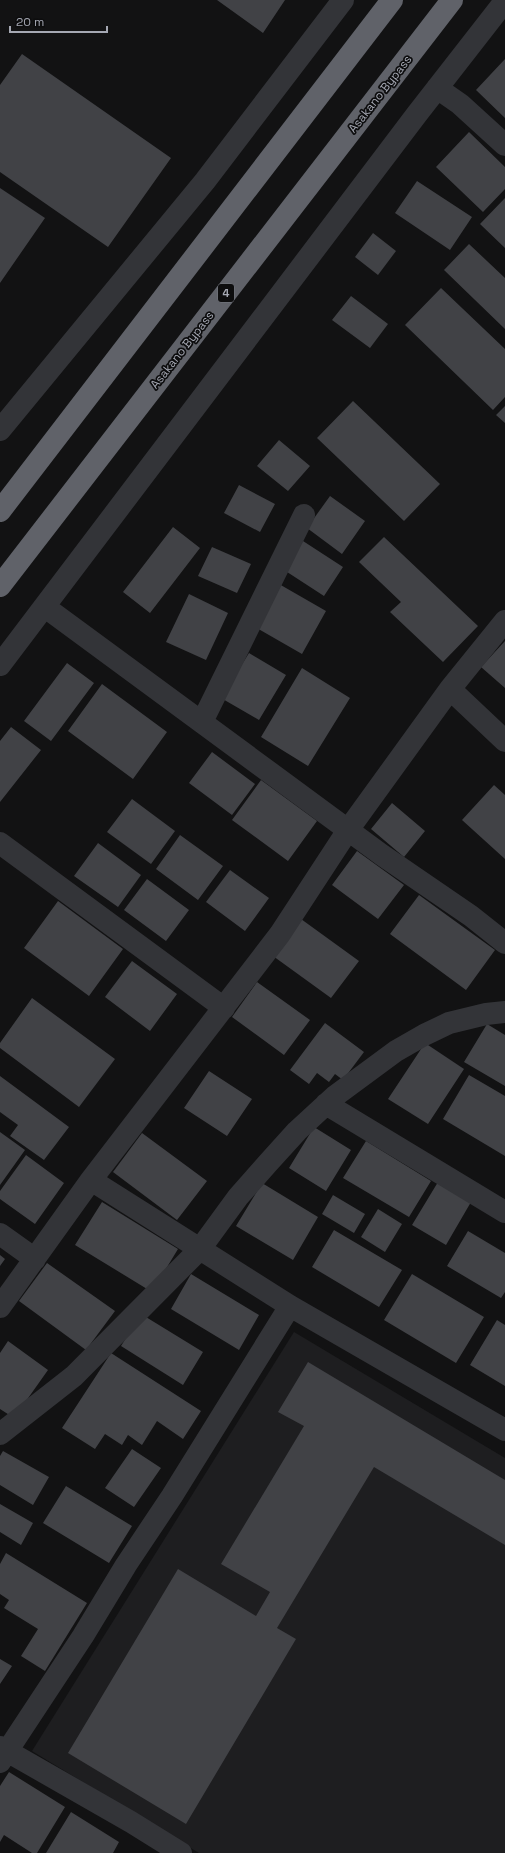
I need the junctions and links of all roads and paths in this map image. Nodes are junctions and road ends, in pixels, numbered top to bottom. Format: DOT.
graph roads {
  1 [pos="343,0"];
  2 [pos="392,0"];
  3 [pos="452,0"];
  4 [pos="505,2"];
  5 [pos="437,88"];
  6 [pos="505,145"];
  7 [pos="0,430"];
  8 [pos="0,511"];
  9 [pos="304,515"];
  10 [pos="0,586"];
  11 [pos="45,606"];
  12 [pos="505,621"];
  13 [pos="0,665"];
  14 [pos="450,689"];
  15 [pos="202,722"];
  16 [pos="505,741"];
  17 [pos="348,830"];
  18 [pos="0,843"];
  19 [pos="505,943"];
  20 [pos="224,1008"];
  21 [pos="505,1012"];
  22 [pos="326,1104"];
  23 [pos="91,1180"];
  24 [pos="505,1212"];
  25 [pos="0,1234"];
  26 [pos="200,1249"];
  27 [pos="35,1259"];
  28 [pos="290,1306"];
  29 [pos="0,1307"];
  30 [pos="505,1430"];
  31 [pos="0,1434"];
  32 [pos="2,1753"];
  33 [pos="181,1853"];
  1 -- 7 [label="street"];
  2 -- 8 [label="highway"];
  3 -- 10 [label="highway, Asakano Bypass / 4"];
  4 -- 5 [label="street"];
  5 -- 6 [label="street"];
  5 -- 11 [label="street"];
  9 -- 15 [label="street"];
  11 -- 13 [label="street"];
  11 -- 15 [label="street"];
  12 -- 14 [label="street"];
  14 -- 16 [label="street"];
  14 -- 17 [label="street"];
  15 -- 17 [label="street"];
  17 -- 19 [label="street"];
  17 -- 20 [label="street"];
  18 -- 20 [label="street"];
  20 -- 23 [label="street"];
  21 -- 22 [label="street"];
  22 -- 24 [label="street"];
  22 -- 26 [label="street"];
  23 -- 26 [label="street"];
  23 -- 27 [label="street"];
  25 -- 27 [label="street"];
  26 -- 28 [label="street"];
  26 -- 31 [label="street"];
  27 -- 29 [label="street"];
  28 -- 30 [label="street"];
  28 -- 32 [label="street"];
  32 -- 33 [label="street"];
}
